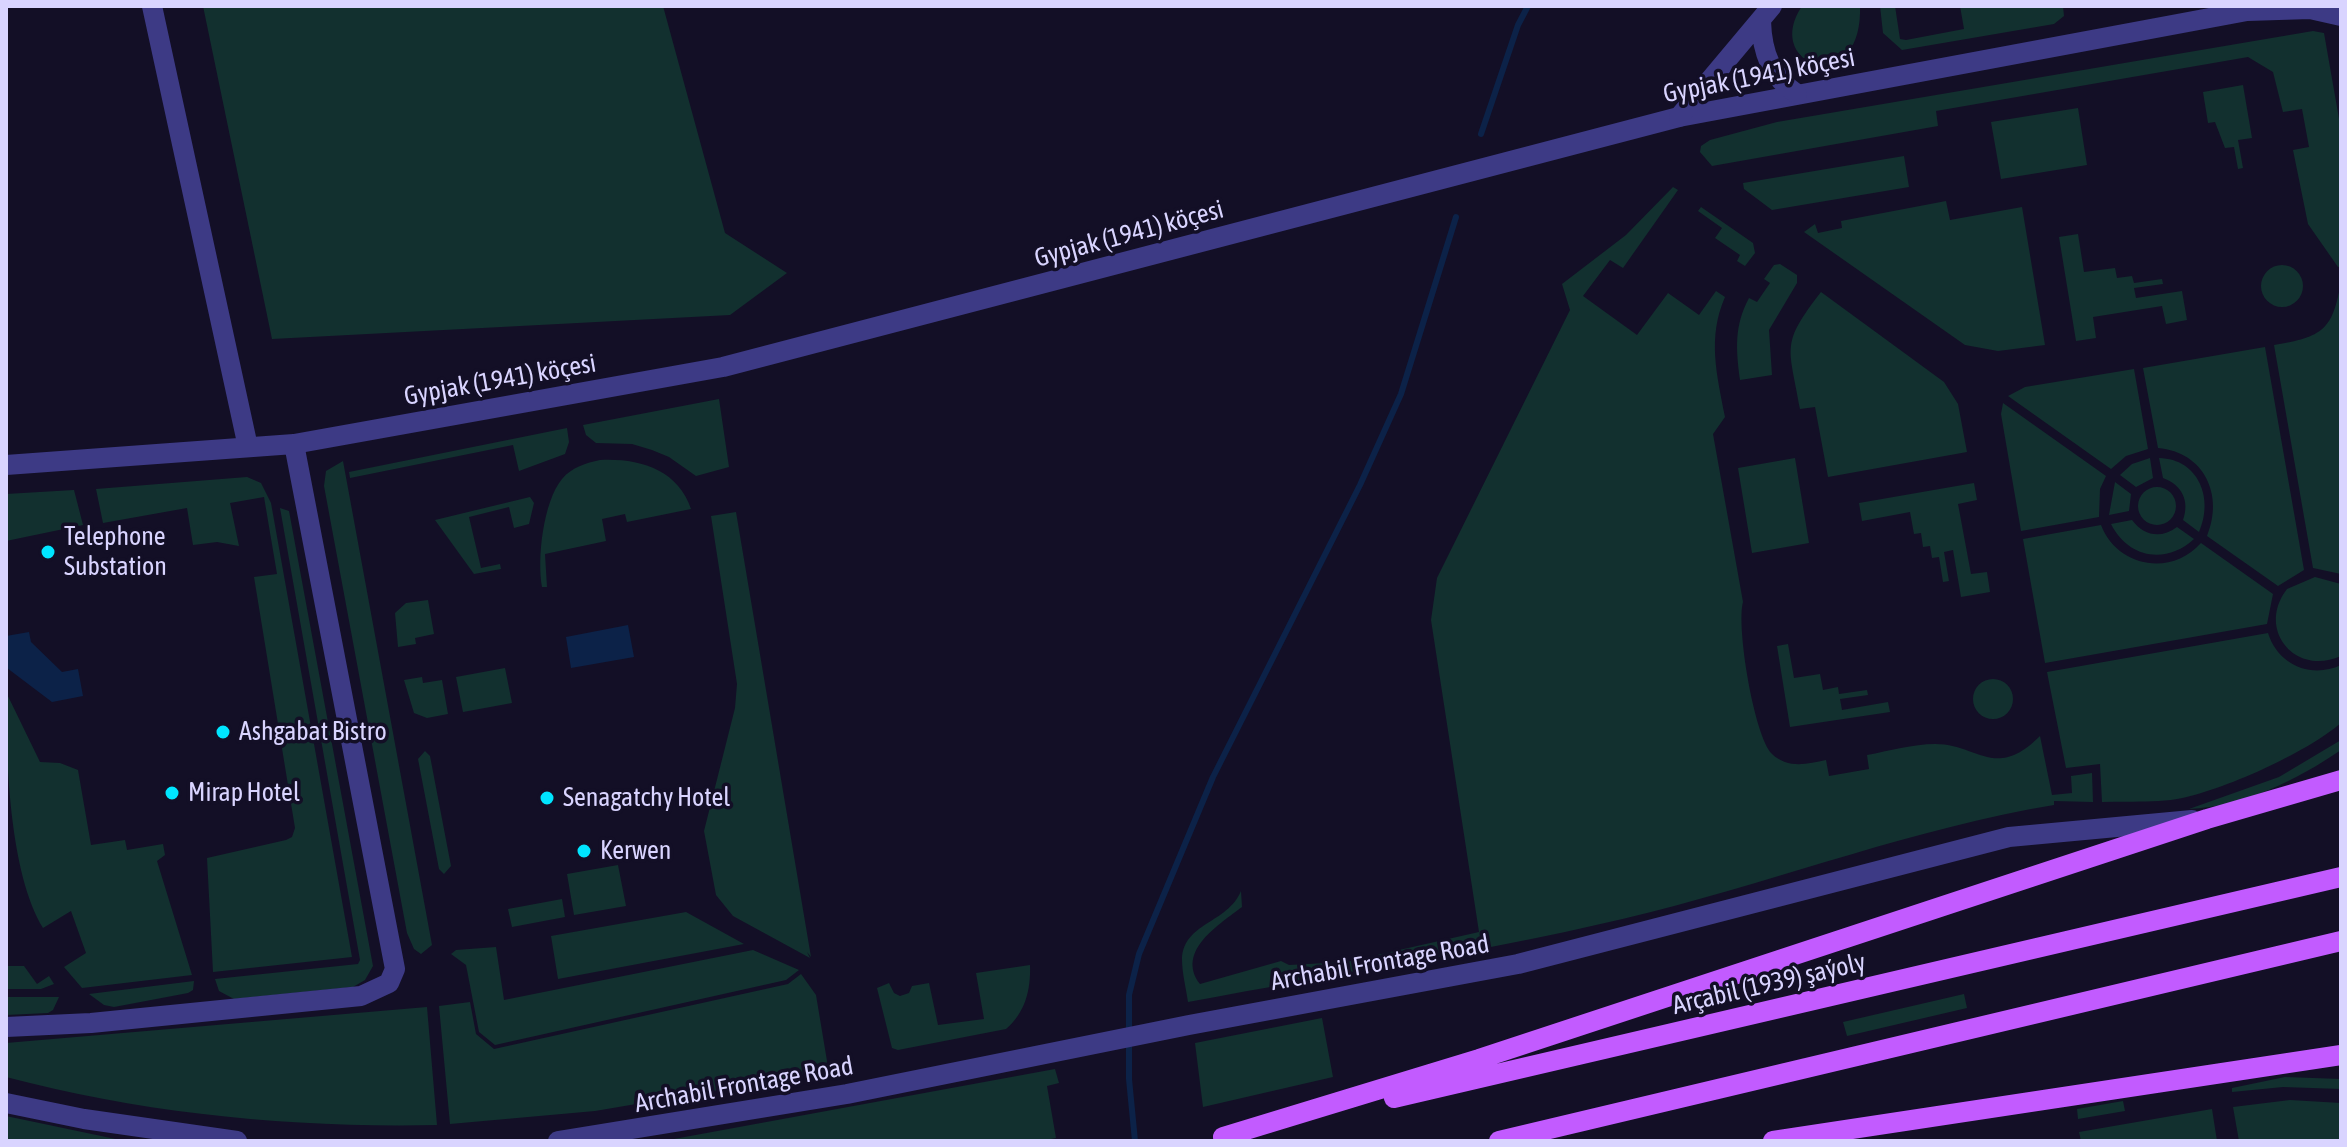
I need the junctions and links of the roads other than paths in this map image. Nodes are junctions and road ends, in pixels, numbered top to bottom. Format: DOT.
graph roads {
  1 [pos="152,6"];
  2 [pos="2252,9"];
  3 [pos="1767,14"];
  4 [pos="2341,16"];
  5 [pos="1797,94"];
  6 [pos="1679,117"];
  7 [pos="294,444"];
  8 [pos="248,447"];
  9 [pos="6,465"];
  10 [pos="2338,779"];
  11 [pos="2207,819"];
  12 [pos="2341,877"];
  13 [pos="2338,941"];
  14 [pos="6,1027"];
  15 [pos="2341,1055"];
  16 [pos="2276,1066"];
  17 [pos="2341,1068"];
  18 [pos="6,1103"];
  19 [pos="1216,1139"];
  20 [pos="237,1141"];
  21 [pos="558,1141"];
  22 [pos="1499,1141"];
  23 [pos="1773,1141"];
  1 -- 8 [label="street"];
  2 -- 4 [label="street, Gypjak (1941) köçesi"];
  2 -- 5 [label="street, Gypjak (1941) köçesi"];
  3 -- 5 [label="street"];
  3 -- 6 [label="street"];
  5 -- 6 [label="street, Gypjak (1941) köçesi"];
  6 -- 7 [label="street, Gypjak (1941) köçesi"];
  7 -- 8 [label="street, Gypjak (1941) köçesi"];
  7 -- 14 [label="street"];
  8 -- 9 [label="street, Gypjak (1941) köçesi"];
  10 -- 11 [label="main road"];
  11 -- 19 [label="main road"];
  11 -- 21 [label="street, Archabil Frontage Road"];
  12 -- 19 [label="main road, Arçabil (1939) şaýoly"];
  13 -- 22 [label="main road"];
  15 -- 16 [label="main road"];
  16 -- 17 [label="main road"];
  16 -- 23 [label="main road"];
  18 -- 20 [label="street"];
}
